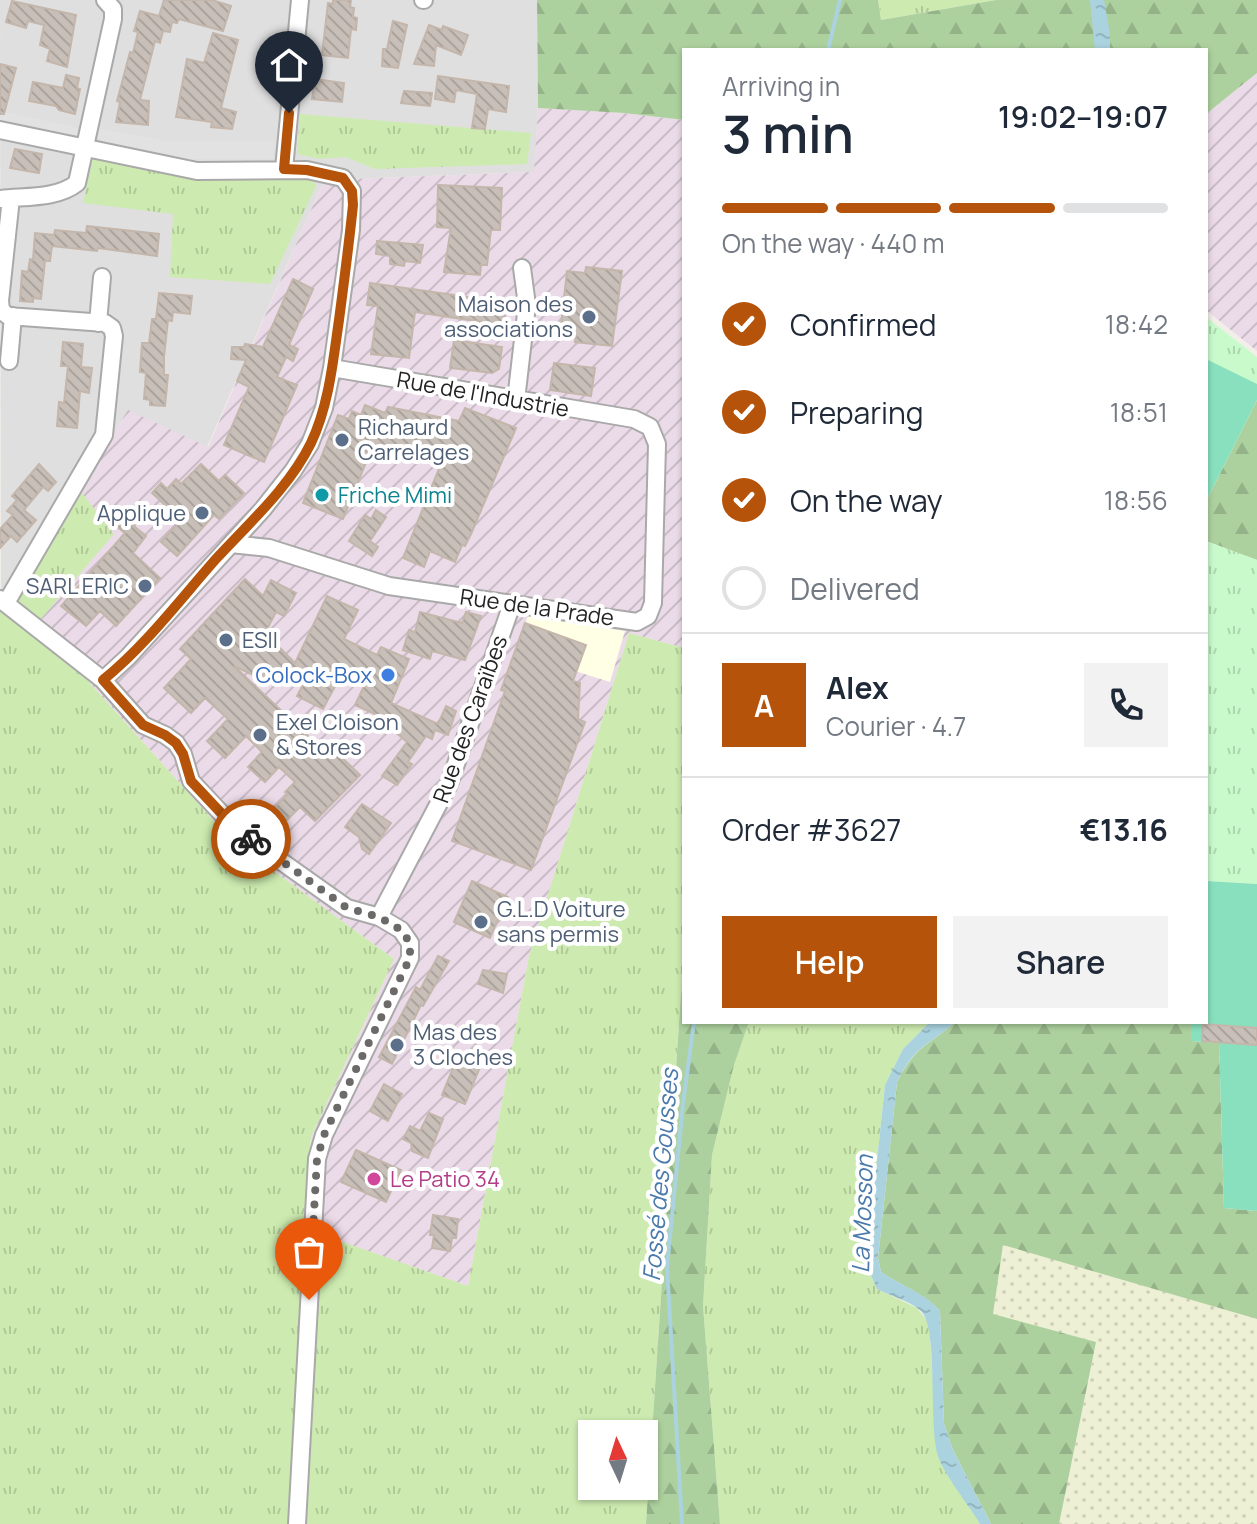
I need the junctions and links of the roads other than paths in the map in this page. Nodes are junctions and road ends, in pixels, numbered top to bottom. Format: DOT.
graph roads {
  1 [pos="105,0"];
  2 [pos="300,0"];
  3 [pos="0,130"];
  4 [pos="85,147"];
  5 [pos="284,169"];
  6 [pos="5,198"];
  7 [pos="522,268"];
  8 [pos="102,277"];
  9 [pos="13,316"];
  10 [pos="98,323"];
  11 [pos="9,361"];
  12 [pos="332,368"];
  13 [pos="516,400"];
  14 [pos="634,419"];
  15 [pos="254,518"];
  16 [pos="231,544"];
  17 [pos="269,548"];
  18 [pos="3,601"];
  19 [pos="512,604"];
  20 [pos="103,680"];
  21 [pos="379,917"];
  22 [pos="297,1524"];
  1 -- 4 [label="street"];
  2 -- 5 [label="street"];
  3 -- 4 [label="street"];
  4 -- 5 [label="street"];
  4 -- 6 [label="street"];
  5 -- 12 [label="street"];
  6 -- 9 [label="street"];
  7 -- 13 [label="street"];
  8 -- 10 [label="street"];
  9 -- 10 [label="street"];
  9 -- 11 [label="street"];
  10 -- 18 [label="street"];
  12 -- 13 [label="street, Rue de l'Industrie"];
  12 -- 15 [label="street"];
  13 -- 14 [label="street, Rue de l'Industrie"];
  14 -- 19 [label="street, Rue de la Prade"];
  15 -- 16 [label="street"];
  15 -- 17 [label="street"];
  16 -- 17 [label="street, Rue de la Prade"];
  16 -- 20 [label="street"];
  17 -- 19 [label="street, Rue de la Prade"];
  18 -- 20 [label="street"];
  19 -- 21 [label="street, Rue des Caraïbes"];
  20 -- 21 [label="street"];
  21 -- 22 [label="street"];
}
